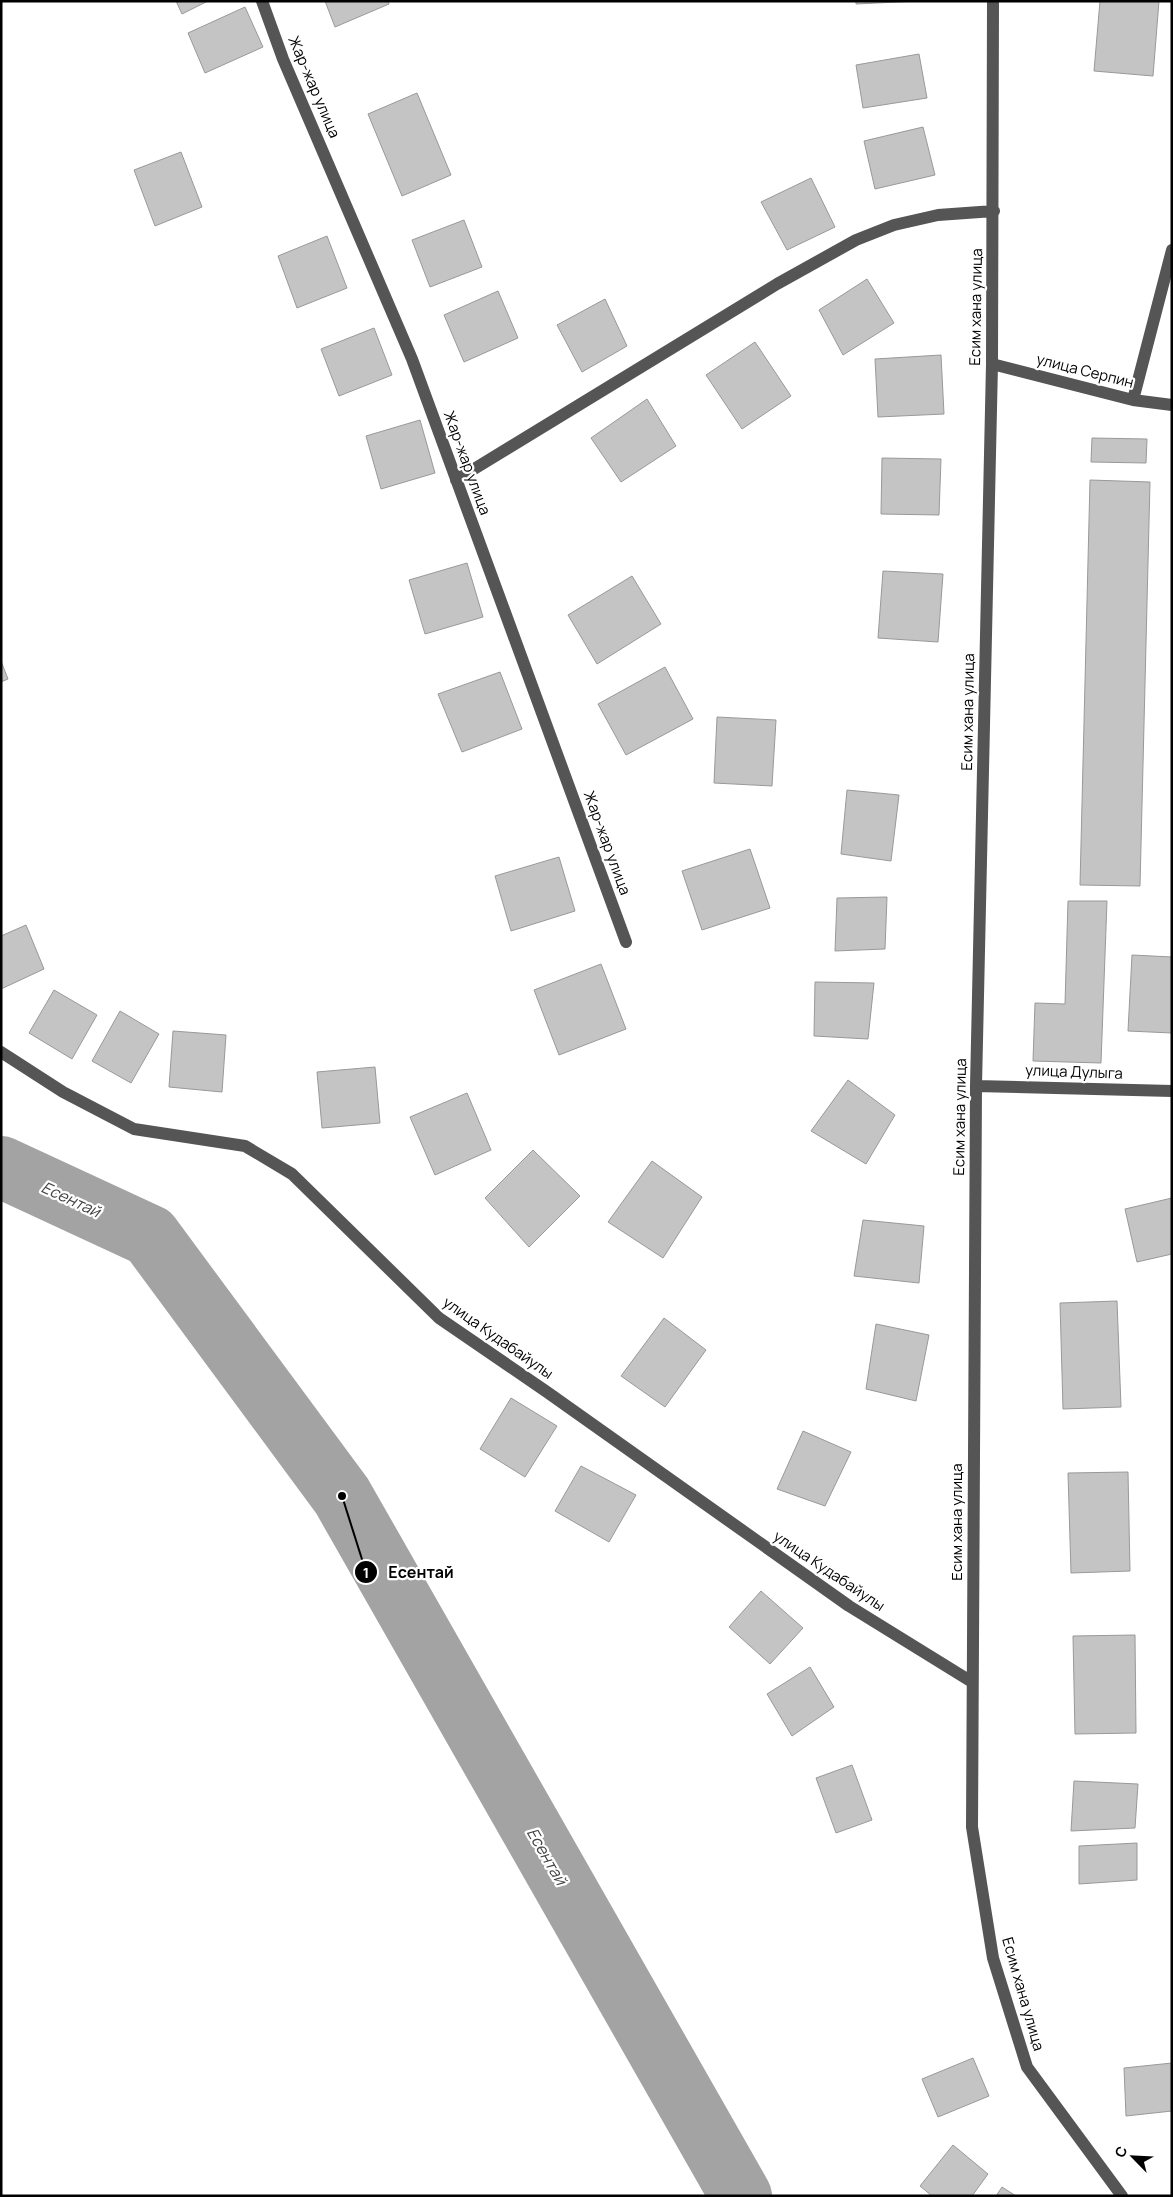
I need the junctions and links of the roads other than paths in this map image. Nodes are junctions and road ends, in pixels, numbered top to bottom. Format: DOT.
graph roads {
  1 [pos="262,1"];
  2 [pos="993,1"];
  3 [pos="994,211"];
  4 [pos="1172,250"];
  5 [pos="992,364"];
  6 [pos="1134,400"];
  7 [pos="1172,405"];
  8 [pos="456,480"];
  9 [pos="626,942"];
  10 [pos="1,1052"];
  11 [pos="976,1086"];
  12 [pos="1172,1091"];
  13 [pos="972,1682"];
  14 [pos="1122,2196"];
  1 -- 8 [label="street, Жар-жар улица"];
  2 -- 3 [label="street, Есим хана улица"];
  3 -- 5 [label="street, Есим хана улица"];
  3 -- 8 [label="street"];
  4 -- 6 [label="street"];
  5 -- 6 [label="street, улица Серпин"];
  5 -- 11 [label="street, Есим хана улица"];
  6 -- 7 [label="street, улица Серпин"];
  8 -- 9 [label="street, Жар-жар улица"];
  10 -- 13 [label="street, улица Кудабайулы"];
  11 -- 12 [label="street, улица Дулыга"];
  11 -- 13 [label="street, Есим хана улица"];
  13 -- 14 [label="street, Есим хана улица"];
}
